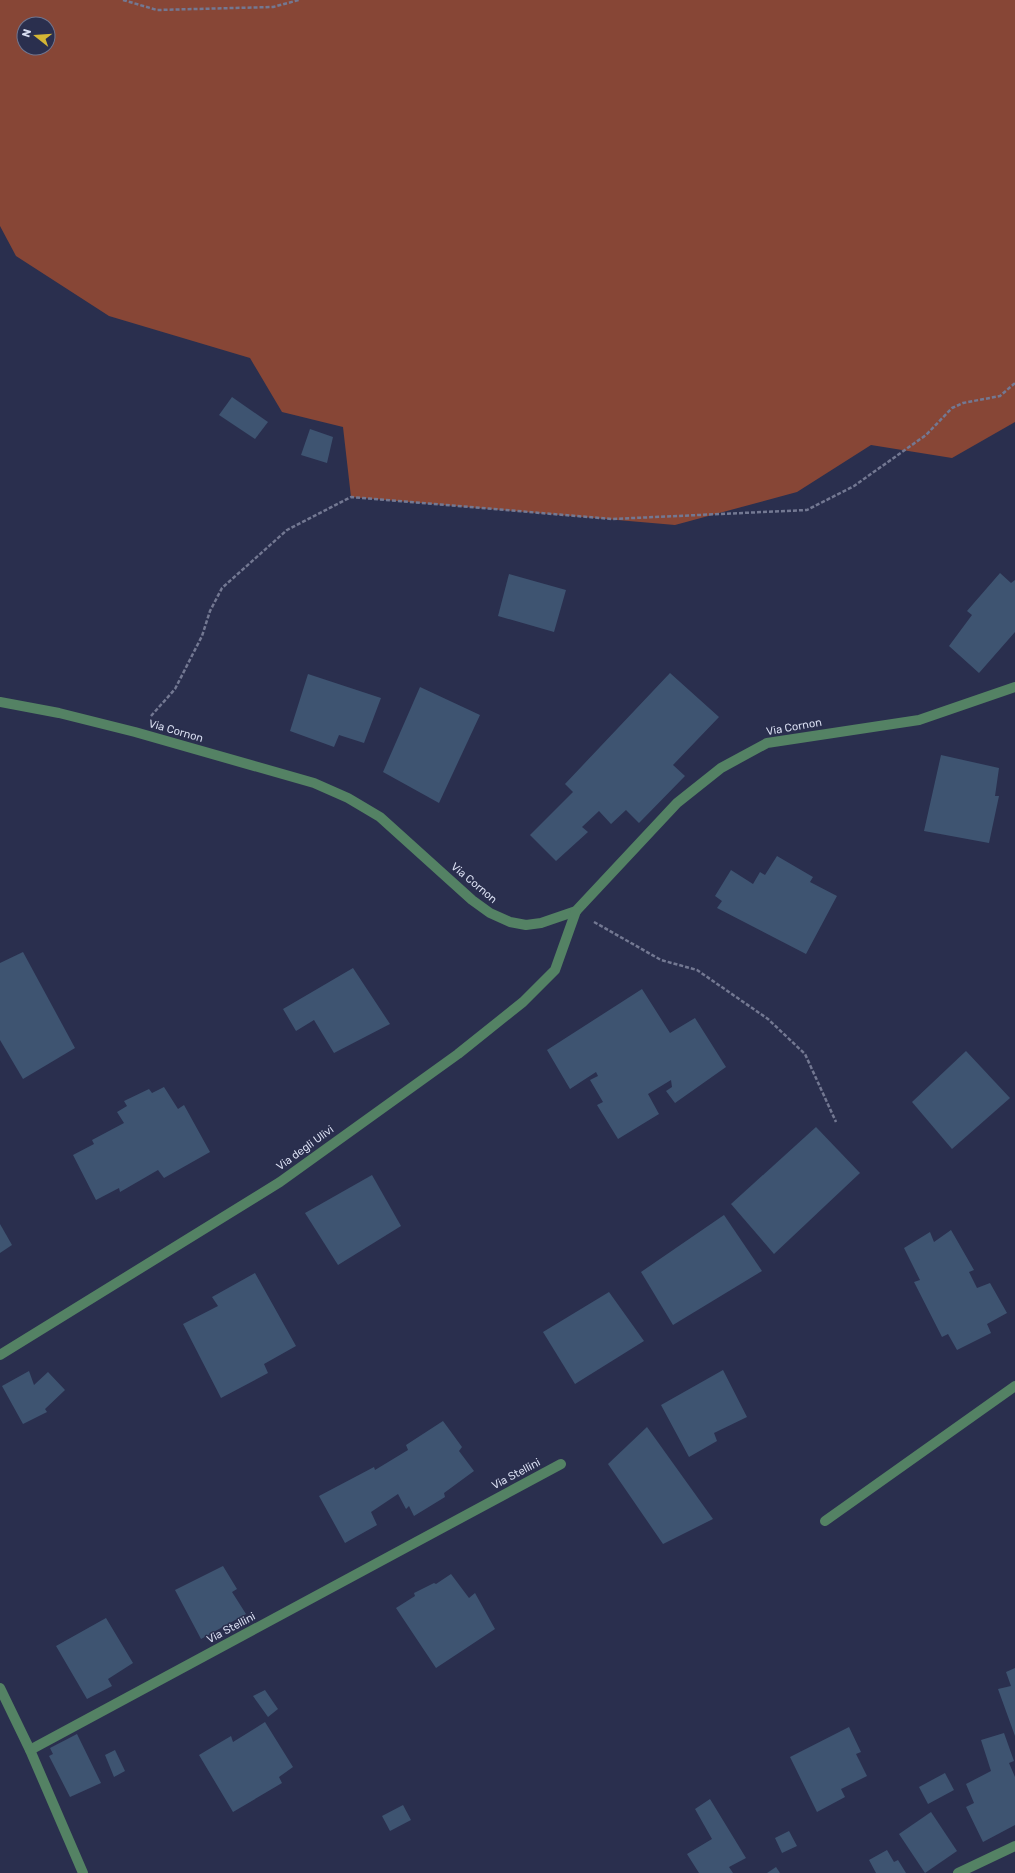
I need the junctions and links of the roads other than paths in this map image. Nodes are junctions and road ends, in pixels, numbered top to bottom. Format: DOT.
graph roads {
  1 [pos="1015,688"];
  2 [pos="0,702"];
  3 [pos="576,911"];
  4 [pos="0,1355"];
  5 [pos="1015,1386"];
  6 [pos="561,1464"];
  7 [pos="825,1521"];
  8 [pos="0,1688"];
  9 [pos="30,1750"];
  10 [pos="1015,1846"];
  11 [pos="83,1873"];
  12 [pos="958,1873"];
  1 -- 3 [label="street, Via Cornon"];
  2 -- 3 [label="street, Via Cornon"];
  3 -- 4 [label="street, Via degli Ulivi"];
  5 -- 7 [label="street"];
  6 -- 9 [label="street, Via Stellini"];
  8 -- 9 [label="street"];
  9 -- 11 [label="street"];
  10 -- 12 [label="street"];
}
